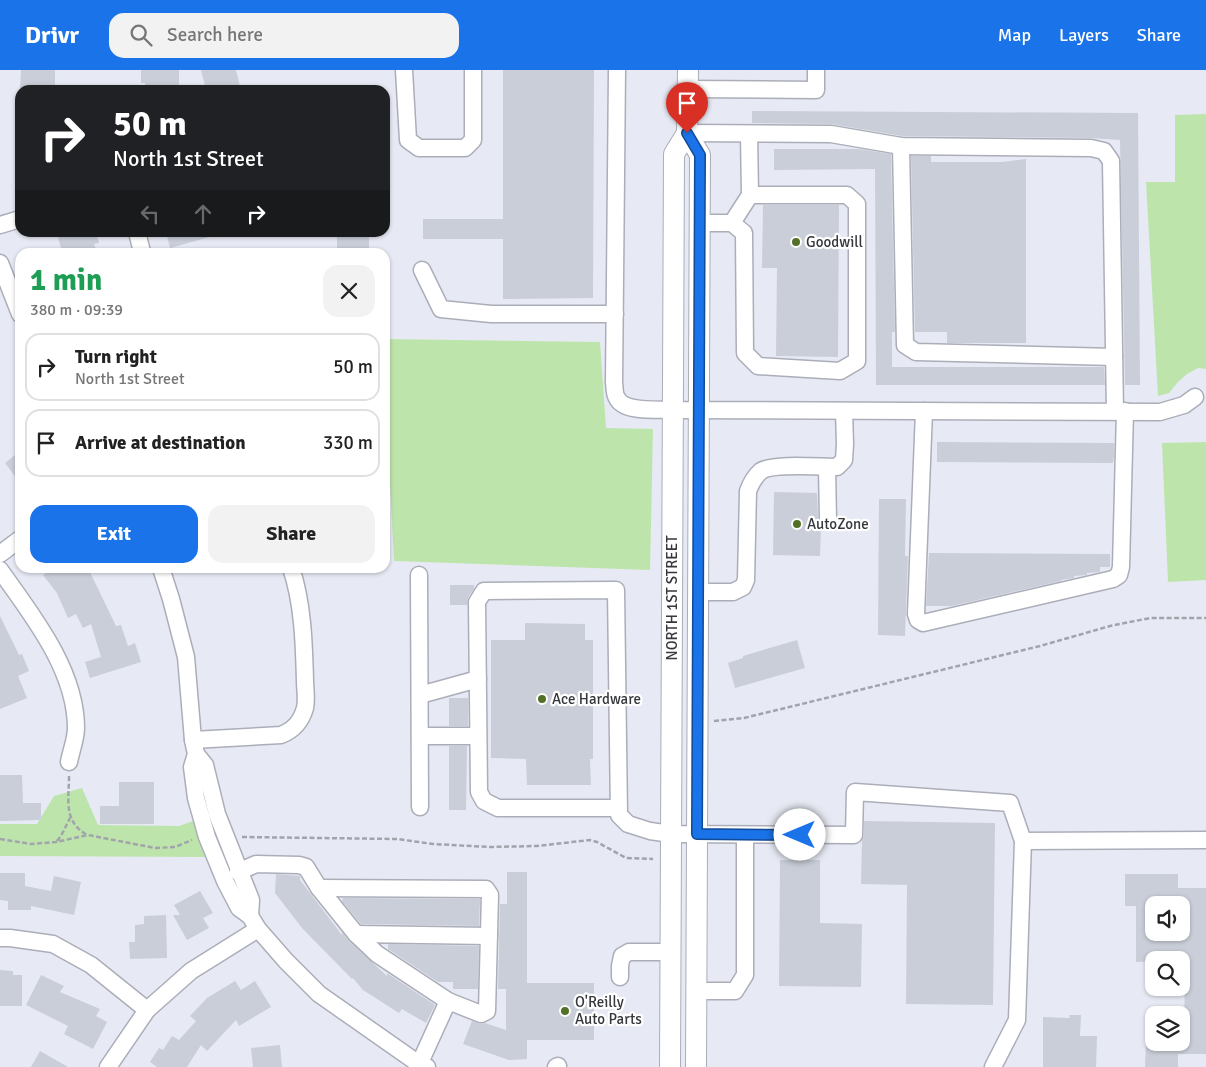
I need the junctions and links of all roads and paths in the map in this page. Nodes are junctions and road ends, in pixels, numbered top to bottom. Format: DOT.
graph roads {
  1 [pos="404,70"];
  2 [pos="473,70"];
  3 [pos="617,70"];
  4 [pos="816,70"];
  5 [pos="688,80"];
  6 [pos="687,133"];
  7 [pos="749,134"];
  8 [pos="901,146"];
  9 [pos="750,194"];
  10 [pos="15,220"];
  11 [pos="700,223"];
  12 [pos="732,223"];
  13 [pos="0,224"];
  14 [pos="0,263"];
  15 [pos="422,270"];
  16 [pos="15,301"];
  17 [pos="615,314"];
  18 [pos="1114,357"];
  19 [pos="1195,397"];
  20 [pos="673,410"];
  21 [pos="699,410"];
  22 [pos="844,411"];
  23 [pos="924,411"];
  24 [pos="1120,411"];
  25 [pos="827,467"];
  26 [pos="828,521"];
  27 [pos="15,543"];
  28 [pos="0,554"];
  29 [pos="0,570"];
  30 [pos="162,573"];
  31 [pos="293,573"];
  32 [pos="419,575"];
  33 [pos="698,592"];
  34 [pos="1206,618"];
  35 [pos="478,679"];
  36 [pos="420,695"];
  37 [pos="697,723"];
  38 [pos="420,736"];
  39 [pos="478,736"];
  40 [pos="195,747"];
  41 [pos="69,762"];
  42 [pos="420,807"];
  43 [pos="619,808"];
  44 [pos="70,818"];
  45 [pos="671,834"];
  46 [pos="697,834"];
  47 [pos="88,835"];
  48 [pos="745,835"];
  49 [pos="197,837"];
  50 [pos="236,838"];
  51 [pos="0,839"];
  52 [pos="1206,840"];
  53 [pos="1023,841"];
  54 [pos="56,842"];
  55 [pos="653,859"];
  56 [pos="238,872"];
  57 [pos="319,888"];
  58 [pos="254,922"];
  59 [pos="356,934"];
  60 [pos="489,936"];
  61 [pos="0,938"];
  62 [pos="671,952"];
  63 [pos="620,977"];
  64 [pos="696,992"];
  65 [pos="448,1001"];
  66 [pos="147,1010"];
  67 [pos="421,1066"];
  68 [pos="108,1067"];
  69 [pos="670,1067"];
  70 [pos="696,1067"];
  71 [pos="993,1067"];
  1 -- 2 [label="street"];
  3 -- 17 [label="street"];
  4 -- 5 [label="street"];
  5 -- 6 [label="main road"];
  6 -- 7 [label="street"];
  6 -- 11 [label="main road, NORTH 1ST STREET"];
  6 -- 20 [label="main road, NORTH 1ST STREET"];
  7 -- 8 [label="street"];
  7 -- 9 [label="street"];
  8 -- 18 [label="street"];
  8 -- 18 [label="street"];
  9 -- 12 [label="street"];
  9 -- 12 [label="street"];
  10 -- 13 [label="street"];
  11 -- 12 [label="street"];
  11 -- 21 [label="main road, NORTH 1ST STREET"];
  14 -- 16 [label="street"];
  15 -- 17 [label="street"];
  17 -- 20 [label="street"];
  18 -- 24 [label="street"];
  19 -- 24 [label="street"];
  20 -- 21 [label="street"];
  20 -- 45 [label="main road, NORTH 1ST STREET"];
  21 -- 22 [label="street"];
  21 -- 33 [label="main road, NORTH 1ST STREET"];
  22 -- 23 [label="street"];
  22 -- 25 [label="street"];
  23 -- 24 [label="street"];
  23 -- 24 [label="street"];
  25 -- 26 [label="street"];
  25 -- 33 [label="street"];
  27 -- 28 [label="street"];
  29 -- 41 [label="street"];
  30 -- 40 [label="street"];
  31 -- 40 [label="street"];
  32 -- 36 [label="street"];
  33 -- 37 [label="main road, NORTH 1ST STREET"];
  34 -- 37 [label="path"];
  35 -- 36 [label="street"];
  35 -- 39 [label="street"];
  35 -- 43 [label="street"];
  36 -- 38 [label="street"];
  37 -- 46 [label="main road, NORTH 1ST STREET"];
  38 -- 39 [label="street"];
  38 -- 42 [label="street"];
  39 -- 43 [label="street"];
  40 -- 56 [label="street"];
  40 -- 58 [label="street"];
  41 -- 44 [label="path"];
  43 -- 45 [label="street"];
  44 -- 47 [label="path"];
  44 -- 54 [label="path"];
  45 -- 46 [label="street"];
  45 -- 62 [label="main road, NORTH 1ST STREET"];
  46 -- 48 [label="street"];
  46 -- 64 [label="main road, NORTH 1ST STREET"];
  47 -- 49 [label="path"];
  47 -- 54 [label="path"];
  48 -- 53 [label="street"];
  48 -- 64 [label="street"];
  50 -- 55 [label="path"];
  51 -- 54 [label="path"];
  52 -- 53 [label="street"];
  53 -- 71 [label="street"];
  56 -- 57 [label="street"];
  56 -- 58 [label="street"];
  57 -- 59 [label="street"];
  57 -- 60 [label="street"];
  58 -- 66 [label="street"];
  58 -- 67 [label="street"];
  59 -- 60 [label="street"];
  59 -- 65 [label="street"];
  60 -- 65 [label="street"];
  61 -- 66 [label="street"];
  62 -- 63 [label="street"];
  62 -- 69 [label="main road, NORTH 1ST STREET"];
  64 -- 70 [label="main road, NORTH 1ST STREET"];
  65 -- 67 [label="street"];
  66 -- 68 [label="street"];
}
